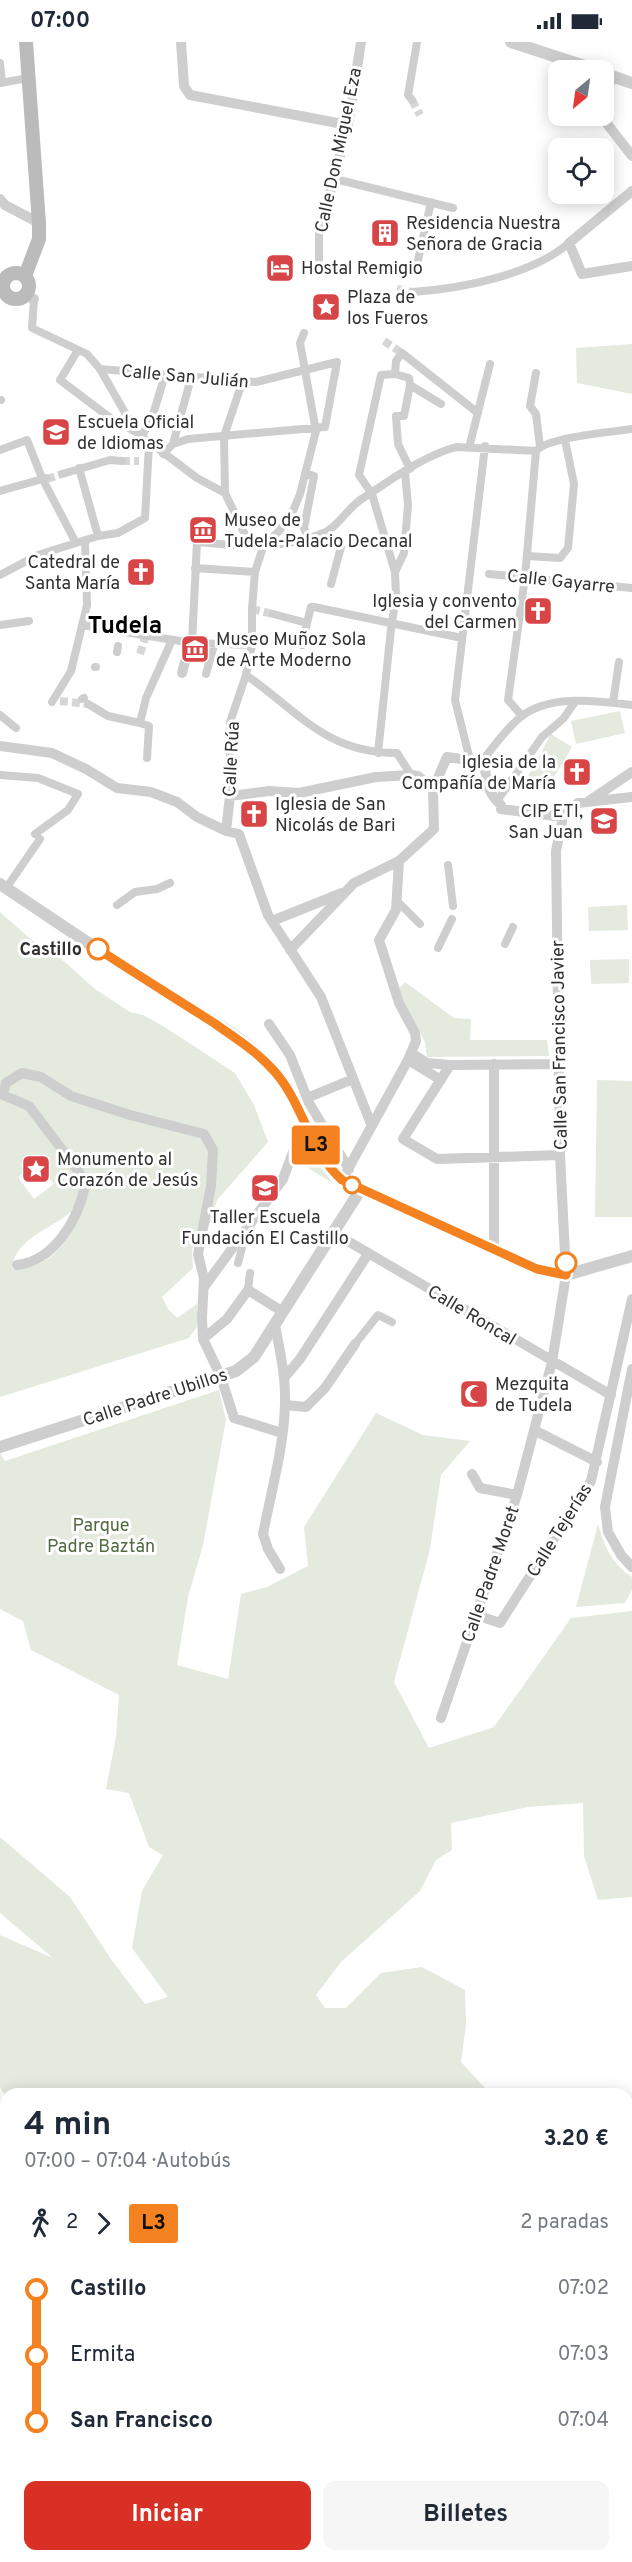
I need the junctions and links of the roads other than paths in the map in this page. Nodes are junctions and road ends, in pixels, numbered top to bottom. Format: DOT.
graph roads {
  1 [pos="26,42"];
  2 [pos="181,42"];
  3 [pos="361,42"];
  4 [pos="417,42"];
  5 [pos="512,42"];
  6 [pos="561,60"];
  7 [pos="0,63"];
  8 [pos="614,77"];
  9 [pos="28,78"];
  10 [pos="1,83"];
  11 [pos="632,83"];
  12 [pos="412,100"];
  13 [pos="348,125"];
  14 [pos="609,126"];
  15 [pos="632,156"];
  16 [pos="339,180"];
  17 [pos="632,191"];
  18 [pos="0,199"];
  19 [pos="431,202"];
  20 [pos="326,208"];
  21 [pos="453,208"];
  22 [pos="39,223"];
  23 [pos="569,243"];
  24 [pos="319,259"];
  25 [pos="632,266"];
  26 [pos="416,269"];
  27 [pos="25,276"];
  28 [pos="3,277"];
  29 [pos="412,292"];
  30 [pos="2,294"];
  31 [pos="30,297"];
  32 [pos="304,333"];
  33 [pos="78,350"];
  34 [pos="490,364"];
  35 [pos="100,369"];
  36 [pos="305,370"];
  37 [pos="395,374"];
  38 [pos="536,374"];
  39 [pos="165,375"];
  40 [pos="191,378"];
  41 [pos="242,383"];
  42 [pos="410,385"];
  43 [pos="441,404"];
  44 [pos="478,413"];
  45 [pos="316,426"];
  46 [pos="632,429"];
  47 [pos="139,433"];
  48 [pos="224,436"];
  49 [pos="565,440"];
  50 [pos="149,444"];
  51 [pos="173,444"];
  52 [pos="485,447"];
  53 [pos="469,448"];
  54 [pos="538,448"];
  55 [pos="0,450"];
  56 [pos="164,454"];
  57 [pos="122,461"];
  58 [pos="79,468"];
  59 [pos="407,471"];
  60 [pos="305,473"];
  61 [pos="62,474"];
  62 [pos="44,478"];
  63 [pos="0,491"];
  64 [pos="225,494"];
  65 [pos="372,494"];
  66 [pos="321,534"];
  67 [pos="98,536"];
  68 [pos="305,538"];
  69 [pos="85,540"];
  70 [pos="76,543"];
  71 [pos="263,547"];
  72 [pos="527,556"];
  73 [pos="195,568"];
  74 [pos="255,572"];
  75 [pos="395,572"];
  76 [pos="1,573"];
  77 [pos="489,574"];
  78 [pos="525,578"];
  79 [pos="330,584"];
  80 [pos="632,588"];
  81 [pos="273,614"];
  82 [pos="29,621"];
  83 [pos="307,623"];
  84 [pos="82,625"];
  85 [pos="392,625"];
  86 [pos="0,626"];
  87 [pos="462,638"];
  88 [pos="172,640"];
  89 [pos="192,644"];
  90 [pos="214,645"];
  91 [pos="252,645"];
  92 [pos="302,645"];
  93 [pos="619,662"];
  94 [pos="206,674"];
  95 [pos="246,675"];
  96 [pos="84,700"];
  97 [pos="56,702"];
  98 [pos="575,702"];
  99 [pos="613,703"];
  100 [pos="632,705"];
  101 [pos="0,715"];
  102 [pos="522,716"];
  103 [pos="140,723"];
  104 [pos="16,728"];
  105 [pos="0,746"];
  106 [pos="378,753"];
  107 [pos="147,758"];
  108 [pos="476,761"];
  109 [pos="632,772"];
  110 [pos="0,775"];
  111 [pos="414,776"];
  112 [pos="433,789"];
  113 [pos="230,796"];
  114 [pos="632,797"];
  115 [pos="497,801"];
  116 [pos="589,801"];
  117 [pos="563,817"];
  118 [pos="226,831"];
  119 [pos="399,861"];
  120 [pos="448,865"];
  121 [pos="170,883"];
  122 [pos="4,884"];
  123 [pos="345,892"];
  124 [pos="398,902"];
  125 [pos="117,905"];
  126 [pos="453,906"];
  127 [pos="269,917"];
  128 [pos="452,919"];
  129 [pos="420,924"];
  130 [pos="513,927"];
  131 [pos="505,944"];
  132 [pos="438,948"];
  133 [pos="290,950"];
  134 [pos="269,1024"];
  135 [pos="408,1060"];
  136 [pos="494,1064"];
  137 [pos="559,1064"];
  138 [pos="450,1065"];
  139 [pos="353,1079"];
  140 [pos="441,1080"];
  141 [pos="307,1098"];
  142 [pos="371,1124"];
  143 [pos="311,1136"];
  144 [pos="560,1155"];
  145 [pos="495,1159"];
  146 [pos="349,1169"];
  147 [pos="342,1180"];
  148 [pos="361,1189"];
  149 [pos="334,1233"];
  150 [pos="239,1239"];
  151 [pos="494,1250"];
  152 [pos="368,1254"];
  153 [pos="632,1256"];
  154 [pos="238,1263"];
  155 [pos="17,1266"];
  156 [pos="250,1273"];
  157 [pos="566,1275"];
  158 [pos="204,1288"];
  159 [pos="248,1290"];
  160 [pos="632,1299"];
  161 [pos="283,1312"];
  162 [pos="392,1322"];
  163 [pos="275,1325"];
  164 [pos="203,1339"];
  165 [pos="355,1344"];
  166 [pos="552,1362"];
  167 [pos="632,1373"];
  168 [pos="221,1377"];
  169 [pos="284,1378"];
  170 [pos="612,1395"];
  171 [pos="285,1405"];
  172 [pos="534,1430"];
  173 [pos="282,1433"];
  174 [pos="0,1447"];
  175 [pos="597,1462"];
  176 [pos="472,1474"];
  177 [pos="517,1495"];
  178 [pos="632,1567"];
  179 [pos="280,1569"];
  180 [pos="476,1615"];
  181 [pos="441,1718"];
  1 -- 9 [label="main road"];
  2 -- 13 [label="street"];
  3 -- 13 [label="street, Calle Don Miguel Eza"];
  4 -- 12 [label="street"];
  5 -- 6 [label="street"];
  7 -- 10 [label="street"];
  8 -- 11 [label="street"];
  9 -- 10 [label="street"];
  9 -- 22 [label="main road"];
  13 -- 20 [label="street, Calle Don Miguel Eza"];
  14 -- 15 [label="street"];
  16 -- 19 [label="street"];
  17 -- 23 [label="street"];
  18 -- 22 [label="street"];
  19 -- 21 [label="street"];
  19 -- 26 [label="street"];
  20 -- 24 [label="street, Calle Don Miguel Eza"];
  22 -- 27 [label="main road"];
  23 -- 25 [label="street"];
  23 -- 29 [label="street"];
  27 -- 28 [label="main road"];
  27 -- 31 [label="main road"];
  28 -- 30 [label="main road"];
  30 -- 31 [label="main road"];
  31 -- 33 [label="street"];
  32 -- 36 [label="street"];
  33 -- 35 [label="street"];
  33 -- 47 [label="street"];
  34 -- 44 [label="street"];
  35 -- 39 [label="street, Calle San Julián"];
  35 -- 47 [label="street"];
  36 -- 41 [label="street, Calle San Julián"];
  36 -- 45 [label="street"];
  36 -- 45 [label="street, Calle San Julián"];
  37 -- 42 [label="street"];
  37 -- 44 [label="street"];
  37 -- 65 [label="street"];
  38 -- 54 [label="street"];
  39 -- 40 [label="street, Calle San Julián"];
  39 -- 47 [label="street"];
  40 -- 41 [label="street, Calle San Julián"];
  40 -- 51 [label="street"];
  41 -- 48 [label="street"];
  42 -- 43 [label="street"];
  42 -- 59 [label="street"];
  44 -- 53 [label="street"];
  45 -- 48 [label="street"];
  45 -- 60 [label="street"];
  46 -- 49 [label="street"];
  47 -- 50 [label="street"];
  48 -- 51 [label="street"];
  48 -- 64 [label="street"];
  49 -- 54 [label="street"];
  49 -- 72 [label="street"];
  50 -- 56 [label="street"];
  50 -- 67 [label="street"];
  51 -- 56 [label="street"];
  52 -- 53 [label="street"];
  52 -- 54 [label="street"];
  52 -- 87 [label="street"];
  53 -- 59 [label="street"];
  54 -- 72 [label="street"];
  55 -- 62 [label="street"];
  56 -- 64 [label="street"];
  57 -- 58 [label="street"];
  58 -- 61 [label="street"];
  58 -- 67 [label="street"];
  59 -- 65 [label="street"];
  59 -- 75 [label="street"];
  60 -- 68 [label="street"];
  60 -- 71 [label="street"];
  62 -- 63 [label="street"];
  62 -- 70 [label="street"];
  64 -- 71 [label="street"];
  65 -- 66 [label="street"];
  65 -- 75 [label="street"];
  66 -- 68 [label="street"];
  66 -- 79 [label="street"];
  67 -- 69 [label="street"];
  68 -- 71 [label="street"];
  69 -- 70 [label="street"];
  69 -- 84 [label="street"];
  70 -- 76 [label="street"];
  71 -- 73 [label="street"];
  71 -- 74 [label="street, Calle Rúa"];
  72 -- 78 [label="street"];
  73 -- 74 [label="street"];
  73 -- 89 [label="street"];
  74 -- 91 [label="street, Calle Rúa"];
  75 -- 85 [label="street"];
  77 -- 78 [label="street, Calle Gayarre"];
  78 -- 80 [label="street, Calle Gayarre"];
  78 -- 102 [label="street"];
  81 -- 83 [label="street"];
  82 -- 86 [label="street"];
  83 -- 85 [label="street"];
  83 -- 92 [label="street"];
  84 -- 88 [label="street"];
  84 -- 97 [label="street"];
  85 -- 87 [label="street"];
  85 -- 106 [label="street"];
  87 -- 108 [label="street"];
  88 -- 89 [label="street"];
  88 -- 103 [label="street"];
  89 -- 90 [label="street"];
  90 -- 91 [label="street"];
  90 -- 94 [label="street"];
  91 -- 95 [label="street, Calle Rúa"];
  93 -- 99 [label="street"];
  95 -- 106 [label="street"];
  95 -- 113 [label="street, Calle Rúa"];
  96 -- 103 [label="street"];
  98 -- 99 [label="street"];
  98 -- 102 [label="street"];
  98 -- 115 [label="street"];
  99 -- 100 [label="street"];
  101 -- 104 [label="street"];
  102 -- 108 [label="street"];
  103 -- 107 [label="street"];
  105 -- 118 [label="street"];
  106 -- 111 [label="street"];
  108 -- 112 [label="street"];
  108 -- 115 [label="street"];
  109 -- 116 [label="street"];
  110 -- 122 [label="street"];
  111 -- 112 [label="street"];
  111 -- 113 [label="street"];
  112 -- 119 [label="street"];
  113 -- 118 [label="street, Calle Rúa"];
  114 -- 116 [label="street"];
  115 -- 117 [label="street"];
  116 -- 117 [label="street"];
  117 -- 137 [label="street, Calle San Francisco Javier"];
  118 -- 127 [label="street"];
  119 -- 123 [label="street"];
  119 -- 124 [label="street"];
  120 -- 126 [label="street"];
  121 -- 125 [label="street"];
  122 -- 143 [label="street"];
  123 -- 127 [label="street"];
  123 -- 133 [label="street"];
  124 -- 129 [label="street"];
  124 -- 135 [label="street"];
  127 -- 133 [label="street"];
  128 -- 132 [label="street"];
  130 -- 131 [label="street"];
  133 -- 139 [label="street"];
  134 -- 141 [label="street"];
  135 -- 138 [label="street"];
  135 -- 140 [label="street"];
  135 -- 142 [label="street"];
  136 -- 137 [label="street"];
  136 -- 138 [label="street"];
  136 -- 145 [label="street"];
  137 -- 144 [label="street, Calle San Francisco Javier"];
  138 -- 140 [label="street"];
  139 -- 141 [label="street"];
  139 -- 142 [label="street"];
  140 -- 145 [label="street"];
  141 -- 146 [label="street"];
  142 -- 146 [label="street"];
  143 -- 147 [label="street"];
  143 -- 150 [label="street"];
  144 -- 145 [label="street"];
  144 -- 157 [label="street, Calle San Francisco Javier"];
  145 -- 151 [label="street"];
  146 -- 147 [label="street"];
  147 -- 148 [label="street"];
  148 -- 149 [label="street, Calle Padre Ubillos"];
  148 -- 151 [label="street"];
  149 -- 152 [label="street, Calle Roncal"];
  149 -- 161 [label="street, Calle Padre Ubillos"];
  150 -- 154 [label="street"];
  150 -- 158 [label="street"];
  151 -- 157 [label="street"];
  152 -- 166 [label="street, Calle Roncal"];
  152 -- 169 [label="street"];
  153 -- 157 [label="street"];
  155 -- 158 [label="street"];
  156 -- 159 [label="street"];
  157 -- 166 [label="street, Calle Padre Moret"];
  158 -- 164 [label="street"];
  159 -- 161 [label="street"];
  159 -- 164 [label="street"];
  160 -- 170 [label="street, Calle Tejerías"];
  161 -- 163 [label="street, Calle Padre Ubillos"];
  162 -- 165 [label="street"];
  163 -- 168 [label="street, Calle Padre Ubillos"];
  163 -- 169 [label="street"];
  164 -- 168 [label="street"];
  165 -- 171 [label="street"];
  166 -- 170 [label="street, Calle Roncal"];
  166 -- 172 [label="street, Calle Padre Moret"];
  167 -- 178 [label="street, Calle Tejerías"];
  168 -- 173 [label="street"];
  168 -- 174 [label="street, Calle Padre Ubillos"];
  169 -- 171 [label="street"];
  170 -- 175 [label="street, Calle Tejerías"];
  171 -- 173 [label="street"];
  172 -- 175 [label="street"];
  172 -- 177 [label="street, Calle Padre Moret"];
  173 -- 179 [label="street"];
  175 -- 180 [label="street, Calle Tejerías"];
  176 -- 177 [label="street"];
  177 -- 180 [label="street, Calle Padre Moret"];
  180 -- 181 [label="street, Calle Padre Moret"];
}
